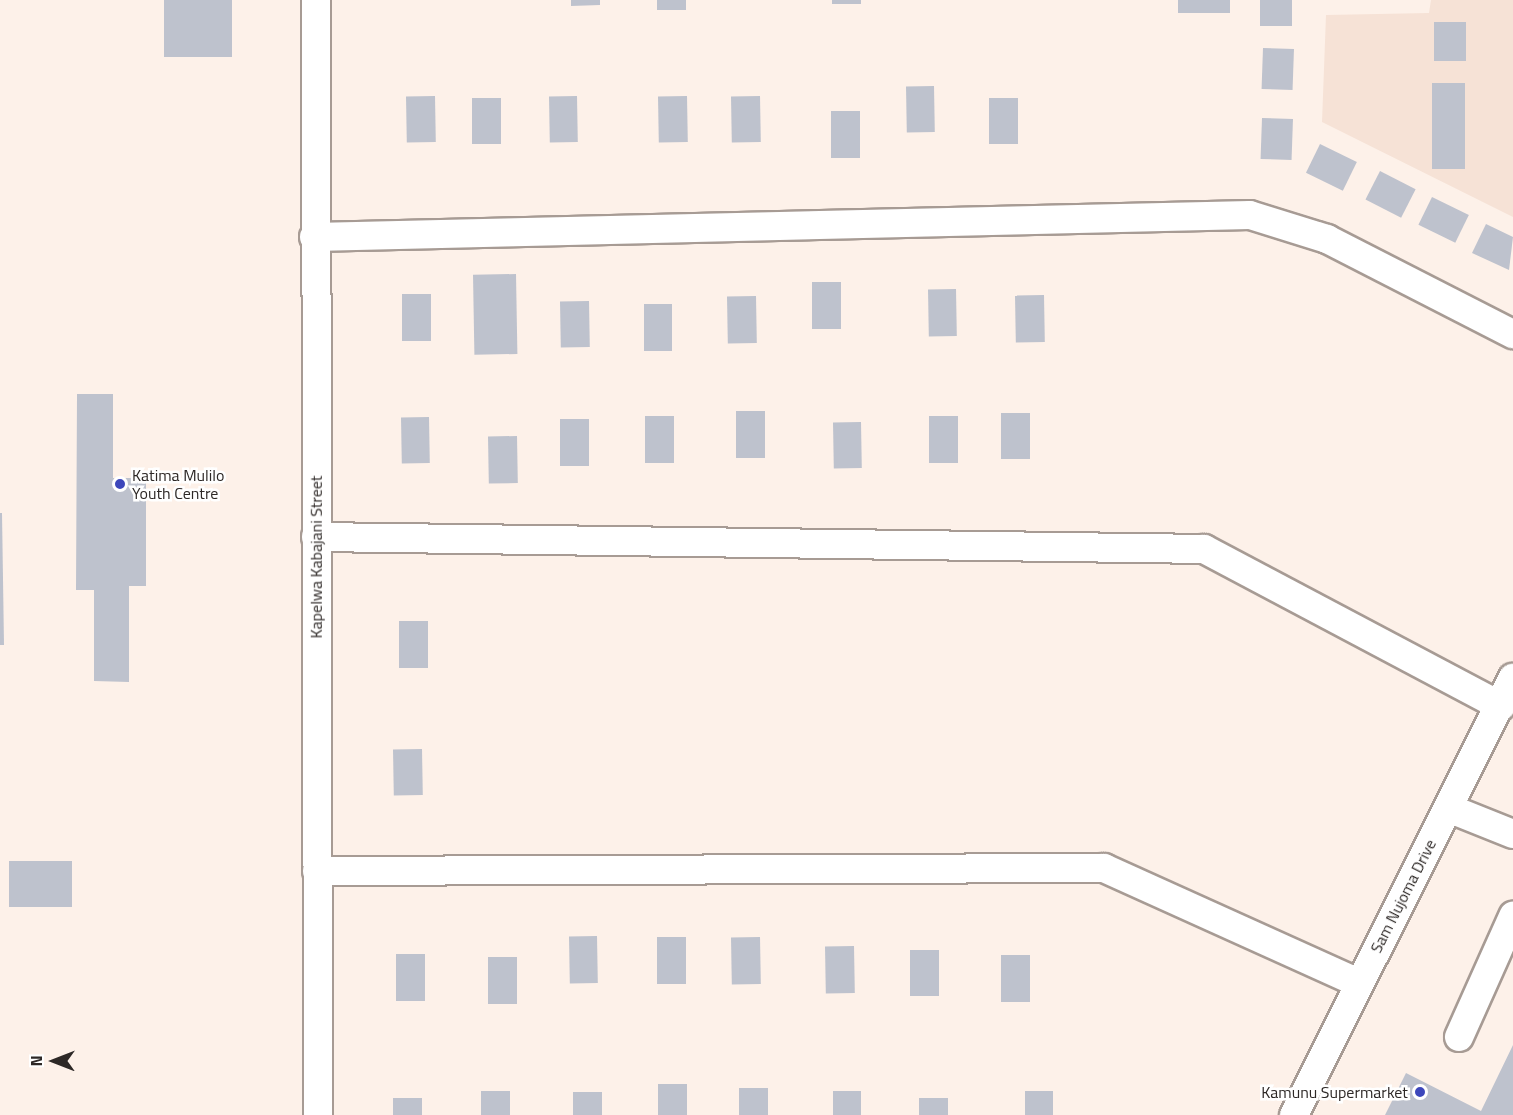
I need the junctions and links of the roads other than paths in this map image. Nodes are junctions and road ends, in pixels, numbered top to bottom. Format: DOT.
graph roads {
  1 [pos="316,0"];
  2 [pos="314,237"];
  3 [pos="1513,334"];
  4 [pos="316,537"];
  5 [pos="1513,678"];
  6 [pos="1501,706"];
  7 [pos="1448,808"];
  8 [pos="1513,834"];
  9 [pos="317,871"];
  10 [pos="1513,916"];
  11 [pos="1359,983"];
  12 [pos="1459,1036"];
  13 [pos="318,1115"];
  14 [pos="1294,1115"];
  1 -- 2 [label="street, Kapelwa Kabajani Street"];
  2 -- 3 [label="street"];
  2 -- 4 [label="street, Kapelwa Kabajani Street"];
  4 -- 6 [label="street"];
  4 -- 9 [label="street, Kapelwa Kabajani Street"];
  5 -- 6 [label="street, Sam Nujoma Drive"];
  6 -- 7 [label="street, Sam Nujoma Drive"];
  7 -- 8 [label="street"];
  7 -- 11 [label="street, Sam Nujoma Drive"];
  9 -- 11 [label="street"];
  9 -- 13 [label="street, Kapelwa Kabajani Street"];
  10 -- 12 [label="street"];
  11 -- 14 [label="street, Sam Nujoma Drive"];
}
